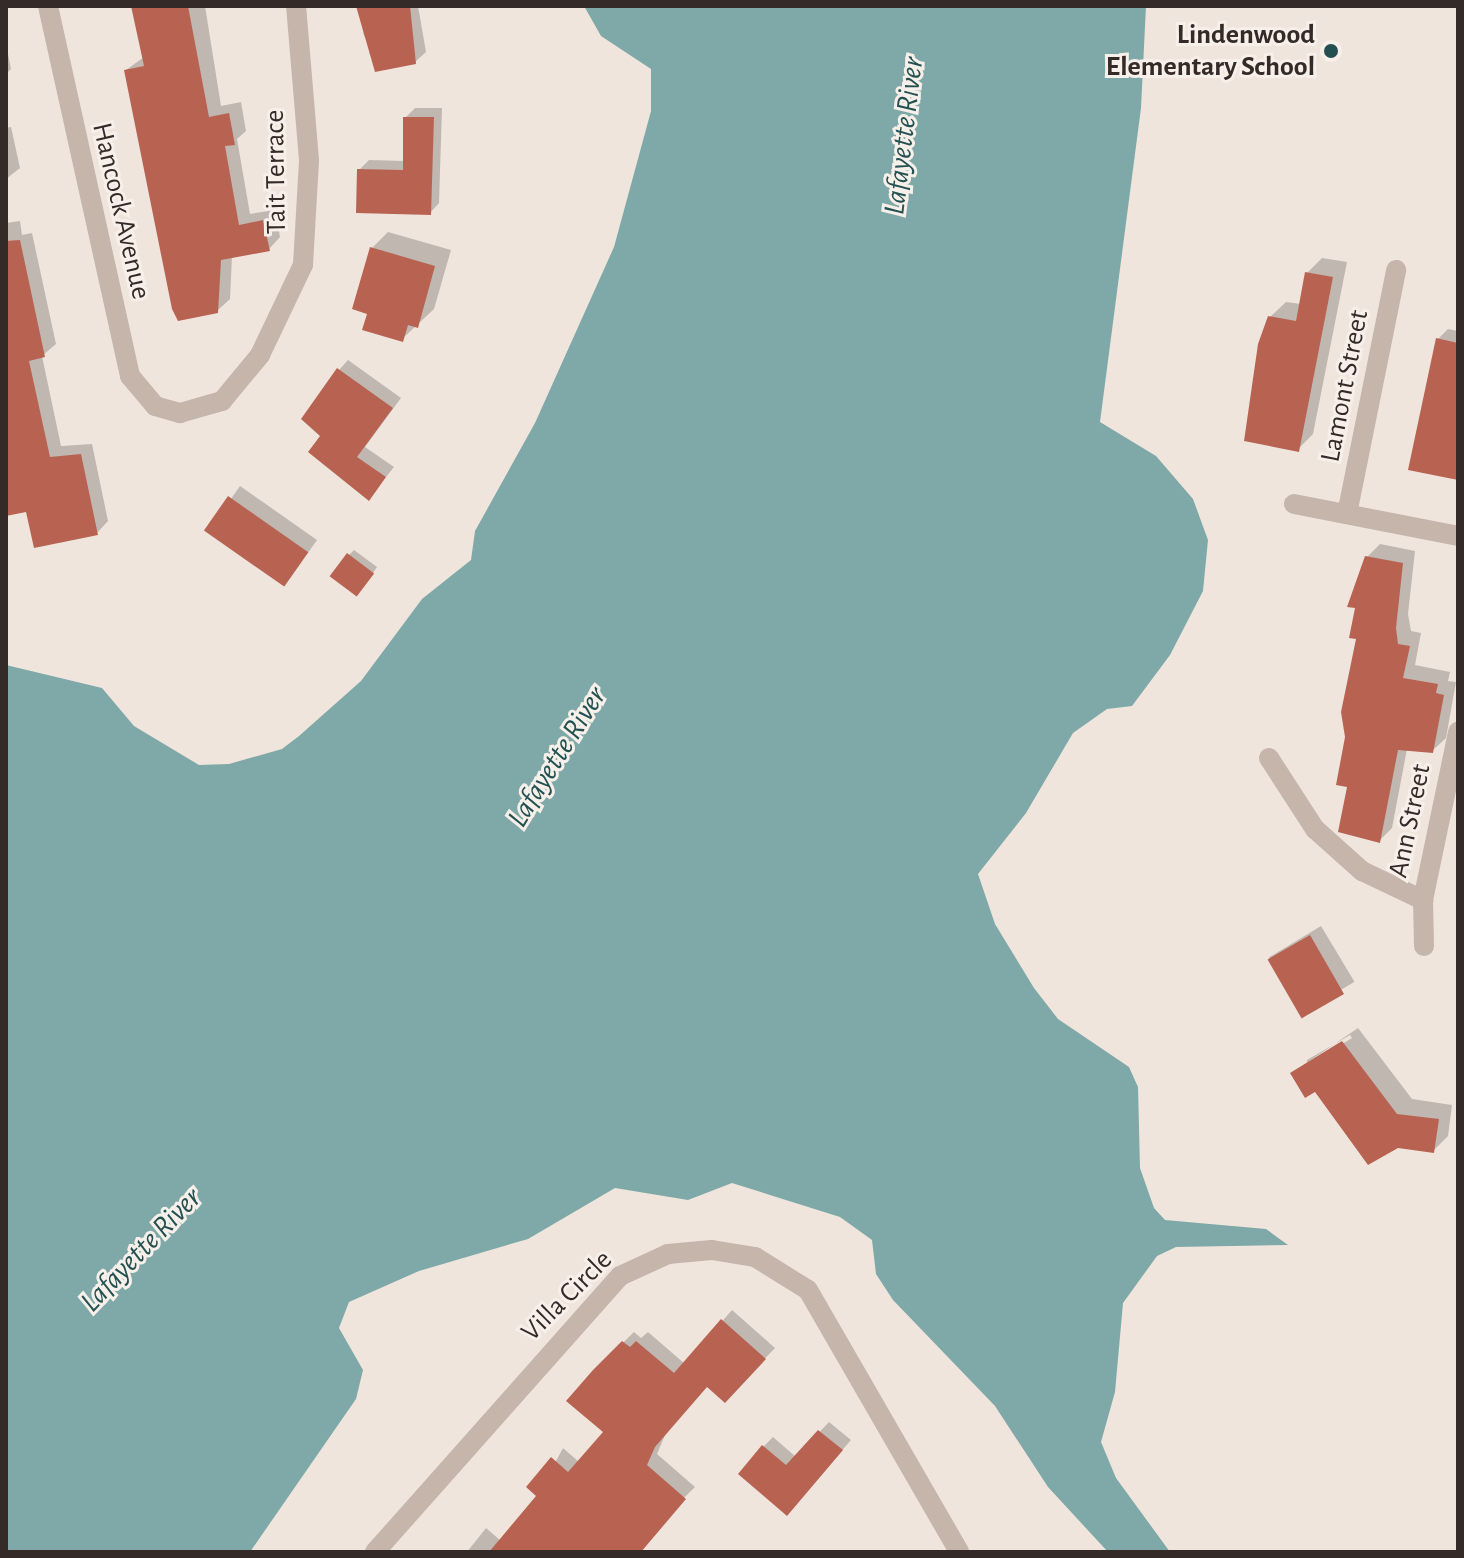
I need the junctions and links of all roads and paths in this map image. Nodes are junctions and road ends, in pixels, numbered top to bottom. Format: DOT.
graph roads {
  1 [pos="48,6"];
  2 [pos="296,6"];
  3 [pos="1396,270"];
  4 [pos="167,411"];
  5 [pos="1294,504"];
  6 [pos="1347,514"];
  7 [pos="1458,536"];
  8 [pos="1458,732"];
  9 [pos="1269,758"];
  10 [pos="1423,900"];
  11 [pos="1424,946"];
  12 [pos="375,1552"];
  13 [pos="959,1552"];
  1 -- 4 [label="street, Hancock Avenue"];
  2 -- 4 [label="street, Tait Terrace"];
  3 -- 6 [label="street, Lamont Street"];
  5 -- 6 [label="street"];
  6 -- 7 [label="street"];
  8 -- 10 [label="street, Ann Street"];
  9 -- 10 [label="street, Ann Street"];
  10 -- 11 [label="street"];
  12 -- 13 [label="street, Villa Circle"];
}
